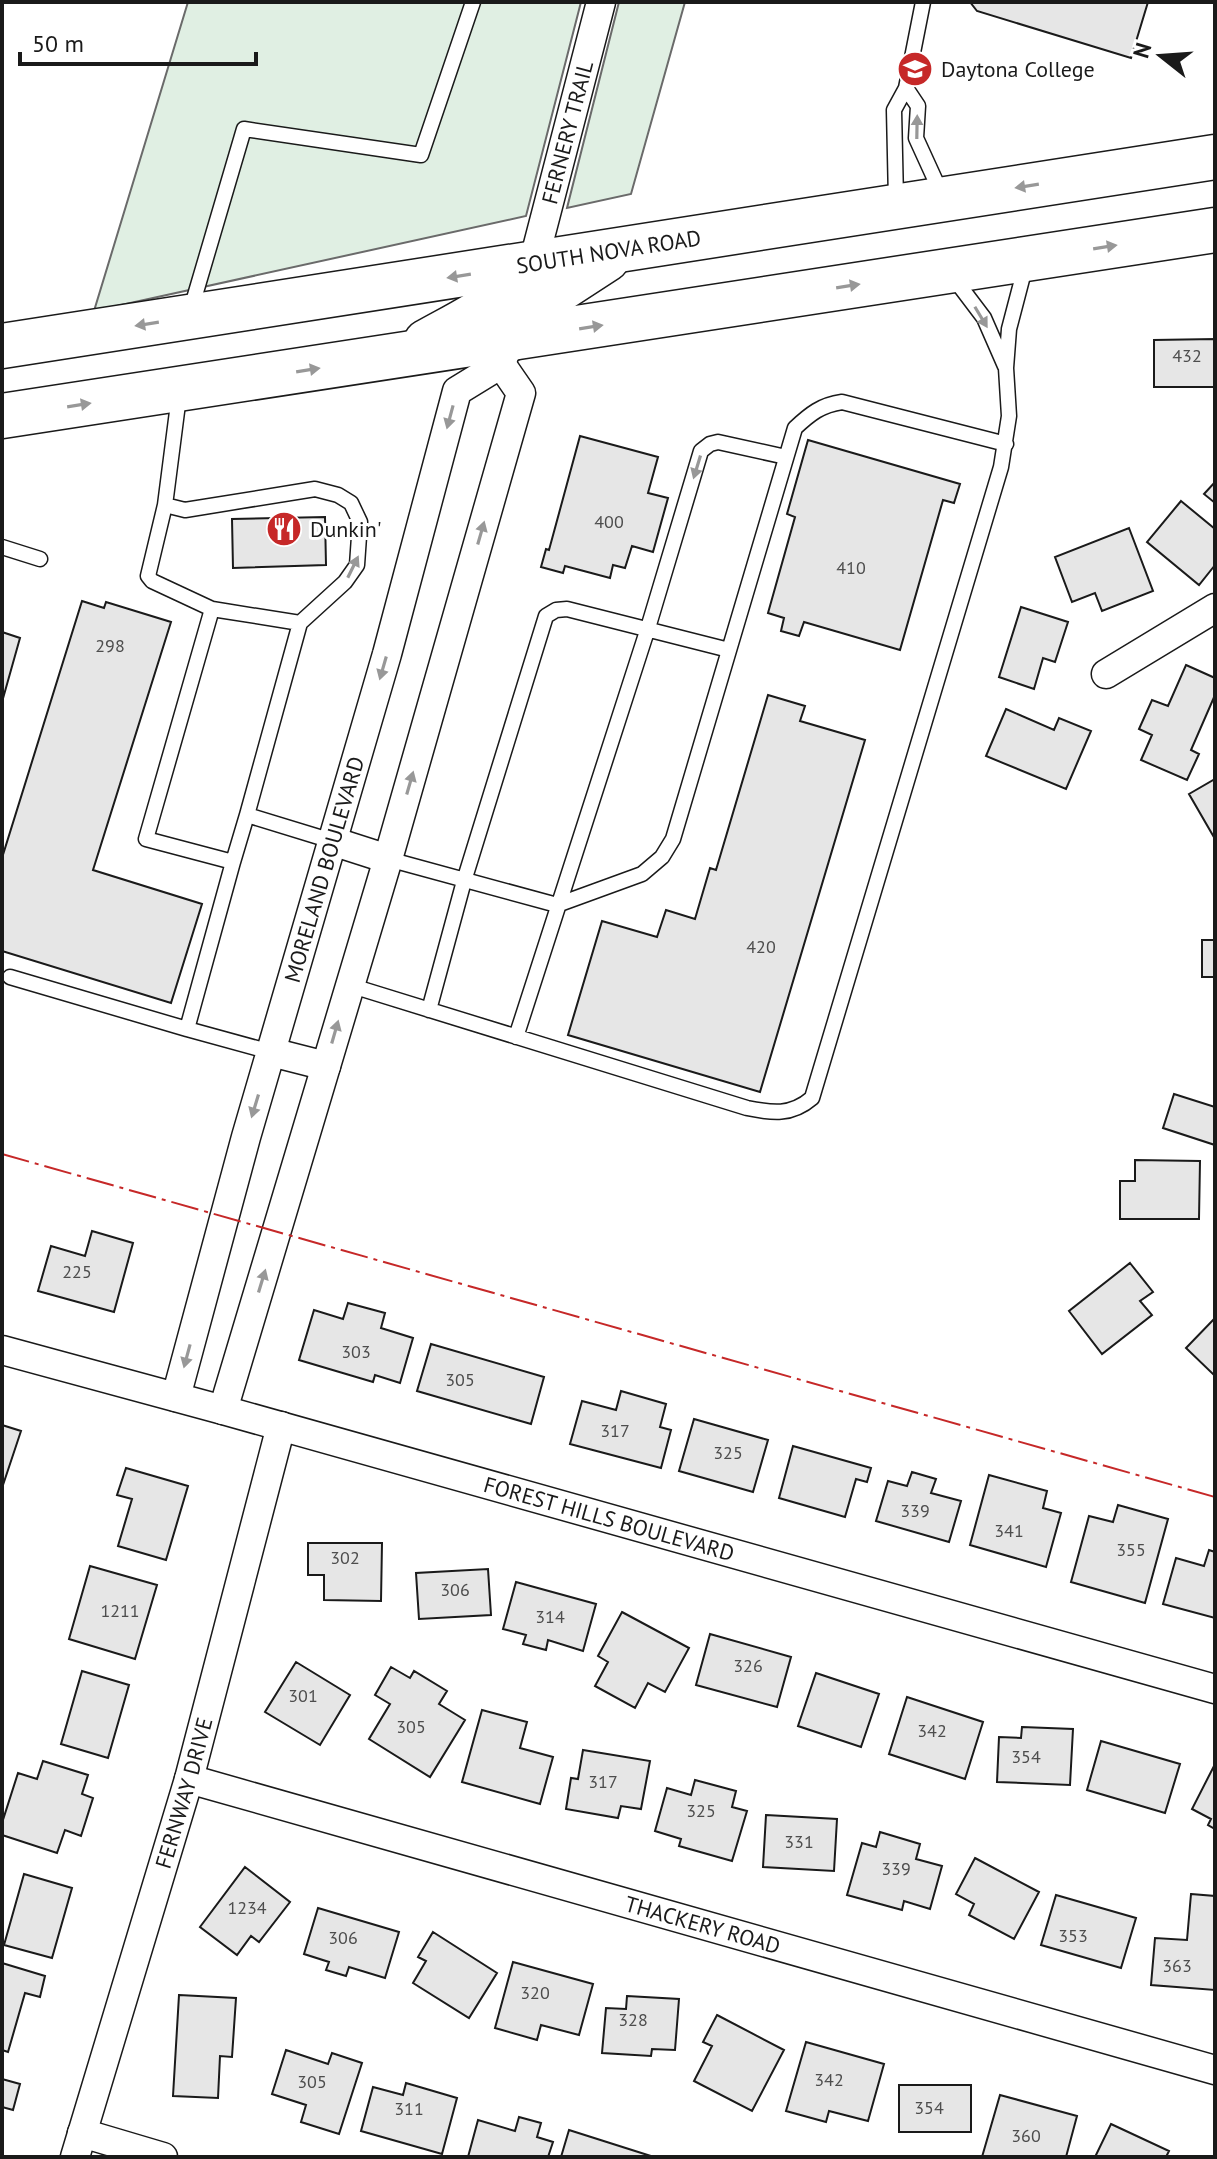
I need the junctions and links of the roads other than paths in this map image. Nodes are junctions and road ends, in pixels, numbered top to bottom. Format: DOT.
graph roads {
  1 [pos="473,2"];
  2 [pos="601,2"];
  3 [pos="923,2"];
  4 [pos="906,88"];
  5 [pos="1215,157"];
  6 [pos="943,199"];
  7 [pos="896,208"];
  8 [pos="1215,230"];
  9 [pos="619,251"];
  10 [pos="1028,259"];
  11 [pos="533,264"];
  12 [pos="948,271"];
  13 [pos="189,317"];
  14 [pos="2,346"];
  15 [pos="505,352"];
  16 [pos="403,356"];
  17 [pos="1006,368"];
  18 [pos="180,389"];
  19 [pos="2,416"];
  20 [pos="1006,444"];
  21 [pos="786,457"];
  22 [pos="165,505"];
  23 [pos="2,547"];
  24 [pos="40,559"];
  25 [pos="1215,608"];
  26 [pos="212,609"];
  27 [pos="300,623"];
  28 [pos="648,628"];
  29 [pos="729,650"];
  30 [pos="1106,674"];
  31 [pos="247,815"];
  32 [pos="332,841"];
  33 [pos="388,859"];
  34 [pos="233,862"];
  35 [pos="464,881"];
  36 [pos="557,905"];
  37 [pos="10,977"];
  38 [pos="349,985"];
  39 [pos="429,1010"];
  40 [pos="187,1029"];
  41 [pos="516,1037"];
  42 [pos="271,1052"];
  43 [pos="326,1066"];
  44 [pos="2,1350"];
  45 [pos="176,1397"];
  46 [pos="223,1410"];
  47 [pos="281,1426"];
  48 [pos="1215,1689"];
  49 [pos="189,1779"];
  50 [pos="1215,2070"];
  51 [pos="78,2145"];
  52 [pos="163,2157"];
  1 -- 13 [label="lane"];
  2 -- 11 [label="street, FERNERY TRAIL"];
  3 -- 4 [label="lane"];
  6 -- 4 [label="lane, one-way"];
  4 -- 7 [label="lane"];
  5 -- 6 [label="main road, SOUTH NOVA ROAD, one-way"];
  6 -- 7 [label="main road, SOUTH NOVA ROAD"];
  7 -- 9 [label="main road, SOUTH NOVA ROAD"];
  10 -- 8 [label="main road, one-way"];
  9 -- 11 [label="main road, SOUTH NOVA ROAD"];
  9 -- 15 [label="main road"];
  10 -- 12 [label="main road"];
  10 -- 17 [label="lane"];
  11 -- 13 [label="main road, SOUTH NOVA ROAD, one-way"];
  11 -- 16 [label="main road"];
  15 -- 12 [label="main road, one-way"];
  12 -- 17 [label="lane, one-way"];
  13 -- 14 [label="main road, SOUTH NOVA ROAD, one-way"];
  15 -- 16 [label="main road"];
  15 -- 32 [label="street, MORELAND BOULEVARD, one-way"];
  33 -- 15 [label="street, one-way"];
  18 -- 16 [label="main road, one-way"];
  17 -- 20 [label="lane"];
  19 -- 18 [label="main road, one-way"];
  18 -- 22 [label="lane"];
  20 -- 21 [label="lane"];
  20 -- 41 [label="lane"];
  21 -- 28 [label="lane, one-way"];
  21 -- 29 [label="lane"];
  22 -- 26 [label="lane"];
  27 -- 22 [label="lane, one-way"];
  23 -- 24 [label="lane"];
  25 -- 30 [label="street"];
  26 -- 27 [label="lane"];
  26 -- 34 [label="lane"];
  27 -- 31 [label="lane"];
  28 -- 29 [label="lane"];
  28 -- 35 [label="lane"];
  28 -- 36 [label="lane"];
  29 -- 36 [label="lane"];
  31 -- 32 [label="lane"];
  31 -- 34 [label="lane"];
  32 -- 33 [label="street"];
  32 -- 42 [label="street, MORELAND BOULEVARD"];
  33 -- 35 [label="lane"];
  33 -- 38 [label="street"];
  34 -- 40 [label="lane"];
  35 -- 36 [label="lane"];
  35 -- 39 [label="lane"];
  36 -- 41 [label="lane"];
  37 -- 40 [label="lane"];
  38 -- 39 [label="lane"];
  43 -- 38 [label="street, one-way"];
  39 -- 41 [label="lane"];
  40 -- 42 [label="lane"];
  42 -- 43 [label="street"];
  42 -- 45 [label="street, MORELAND BOULEVARD, one-way"];
  46 -- 43 [label="street, one-way"];
  44 -- 45 [label="street, FOREST HILLS BOULEVARD"];
  45 -- 46 [label="street, FOREST HILLS BOULEVARD"];
  46 -- 47 [label="street, FOREST HILLS BOULEVARD"];
  47 -- 48 [label="street, FOREST HILLS BOULEVARD"];
  47 -- 49 [label="street, FERNWAY DRIVE"];
  49 -- 50 [label="street, THACKERY ROAD"];
  49 -- 51 [label="street, FERNWAY DRIVE"];
  51 -- 52 [label="street"];
}
